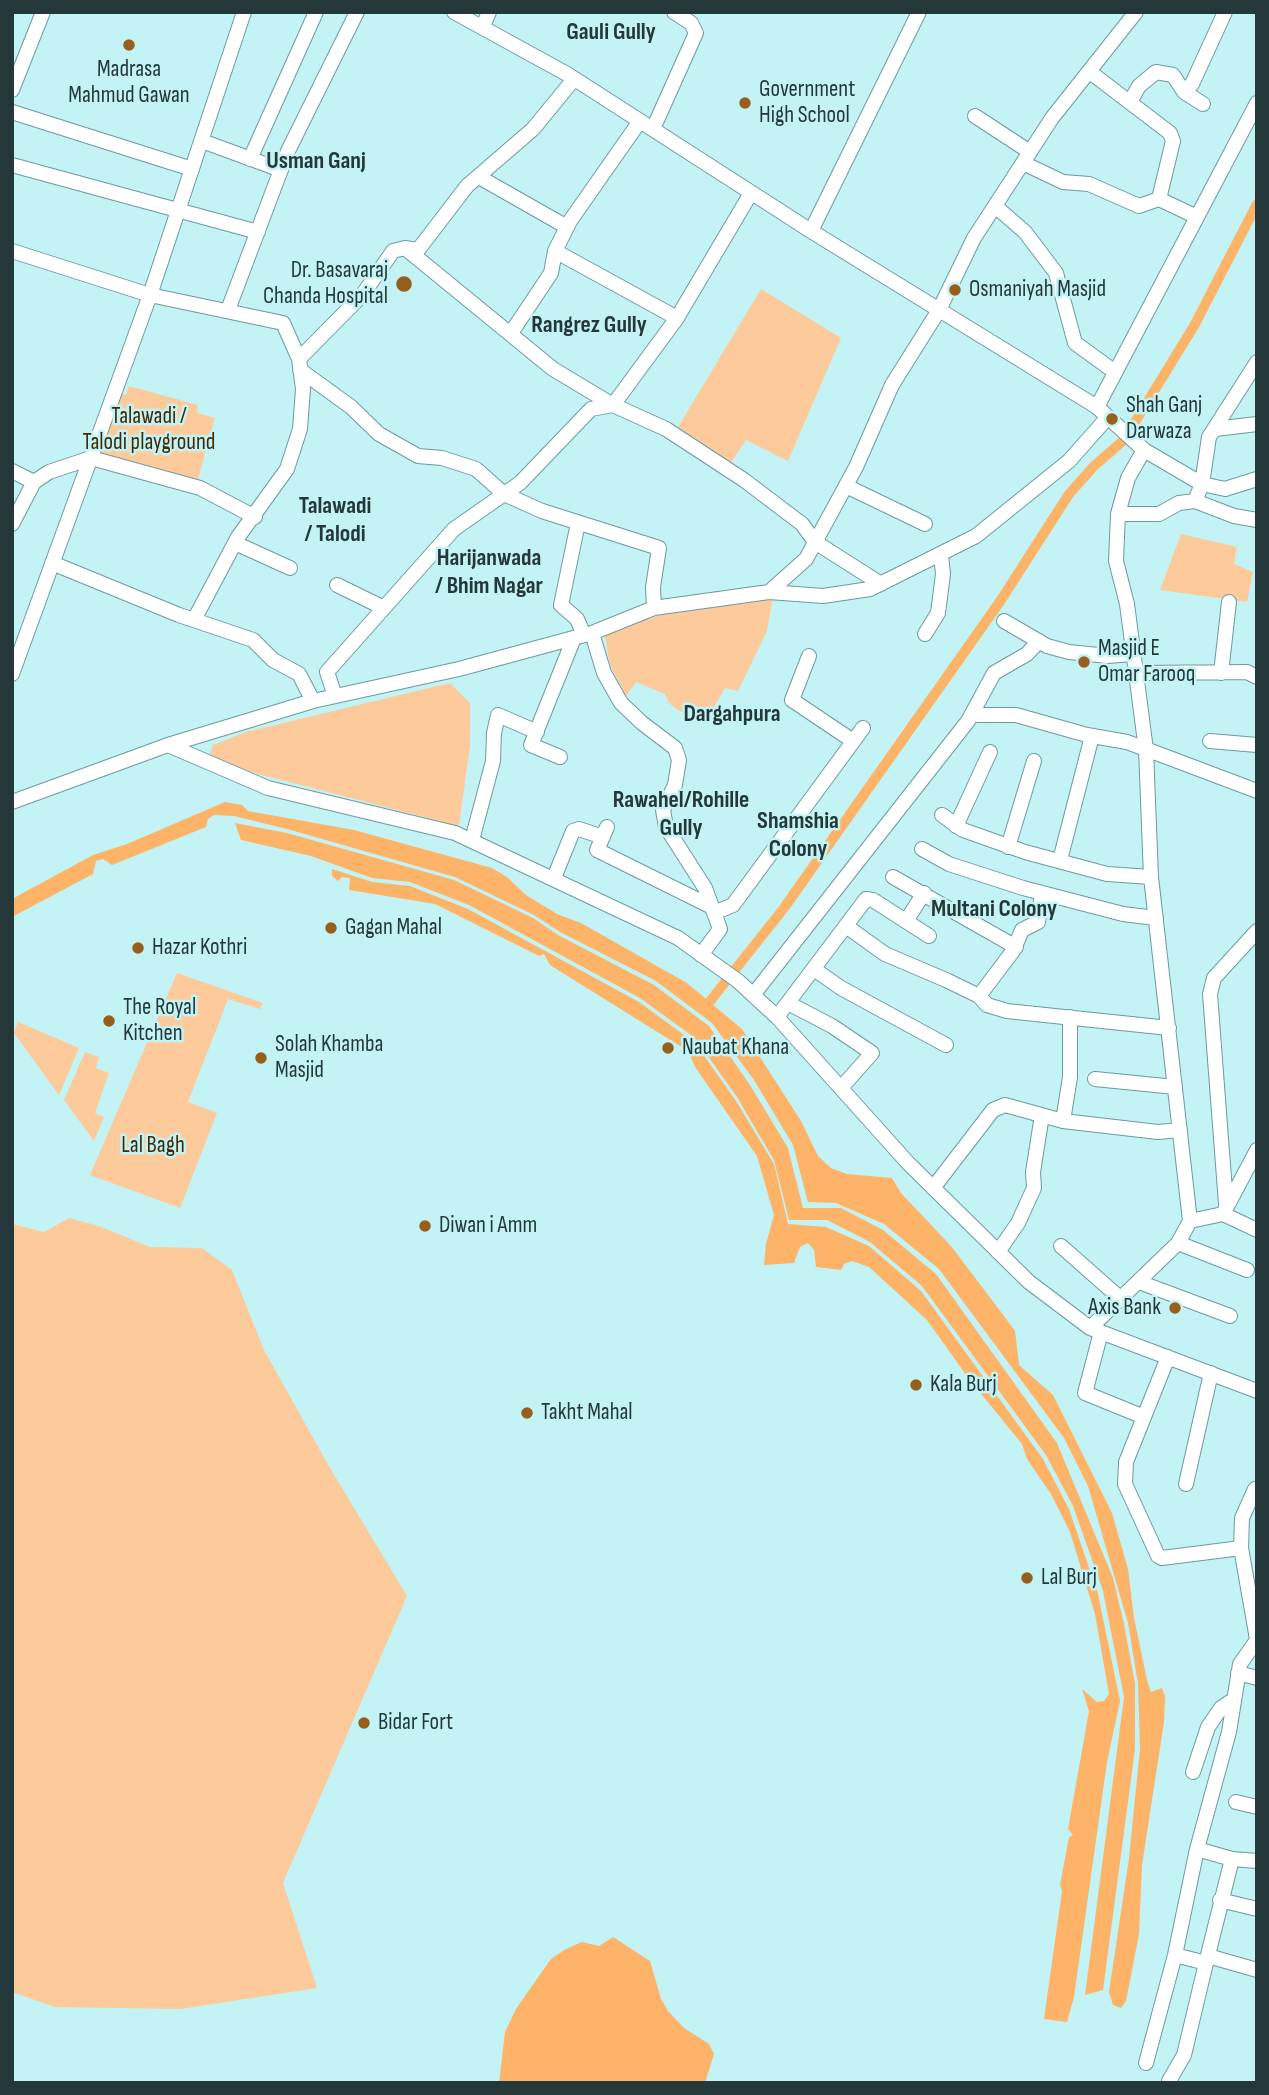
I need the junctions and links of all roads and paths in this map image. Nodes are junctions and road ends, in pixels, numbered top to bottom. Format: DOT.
graph roads {
  1 [pos="43,12"];
  2 [pos="244,12"];
  3 [pos="316,12"];
  4 [pos="357,12"];
  5 [pos="454,12"];
  6 [pos="489,12"];
  7 [pos="919,12"];
  8 [pos="1136,12"];
  9 [pos="1225,12"];
  10 [pos="683,15"];
  11 [pos="483,26"];
  12 [pos="1090,72"];
  13 [pos="574,79"];
  14 [pos="12,90"];
  15 [pos="1184,93"];
  16 [pos="1130,102"];
  17 [pos="1257,103"];
  18 [pos="1203,104"];
  19 [pos="12,112"];
  20 [pos="975,116"];
  21 [pos="646,125"];
  22 [pos="202,141"];
  23 [pos="1027,157"];
  24 [pos="250,159"];
  25 [pos="12,165"];
  26 [pos="192,169"];
  27 [pos="281,170"];
  28 [pos="480,177"];
  29 [pos="751,193"];
  30 [pos="1159,199"];
  31 [pos="995,206"];
  32 [pos="176,210"];
  33 [pos="1197,217"];
  34 [pos="567,227"];
  35 [pos="811,231"];
  36 [pos="258,232"];
  37 [pos="405,248"];
  38 [pos="12,251"];
  39 [pos="555,251"];
  40 [pos="150,295"];
  41 [pos="228,310"];
  42 [pos="939,310"];
  43 [pos="677,318"];
  44 [pos="511,333"];
  45 [pos="1257,362"];
  46 [pos="300,365"];
  47 [pos="1115,372"];
  48 [pos="613,405"];
  49 [pos="1097,407"];
  50 [pos="1108,417"];
  51 [pos="1257,424"];
  52 [pos="1215,429"];
  53 [pos="1144,450"];
  54 [pos="91,458"];
  55 [pos="12,471"];
  56 [pos="1257,479"];
  57 [pos="34,482"];
  58 [pos="1202,484"];
  59 [pos="846,486"];
  60 [pos="504,494"];
  61 [pos="1195,501"];
  62 [pos="1118,514"];
  63 [pos="255,517"];
  64 [pos="1257,520"];
  65 [pos="578,523"];
  66 [pos="12,524"];
  67 [pos="925,524"];
  68 [pos="815,542"];
  69 [pos="235,543"];
  70 [pos="941,555"];
  71 [pos="51,563"];
  72 [pos="290,568"];
  73 [pos="881,583"];
  74 [pos="337,585"];
  75 [pos="769,592"];
  76 [pos="1229,602"];
  77 [pos="384,608"];
  78 [pos="654,608"];
  79 [pos="195,618"];
  80 [pos="1004,621"];
  81 [pos="925,634"];
  82 [pos="583,635"];
  83 [pos="1038,641"];
  84 [pos="18,643"];
  85 [pos="1131,653"];
  86 [pos="809,656"];
  87 [pos="1136,673"];
  88 [pos="1221,673"];
  89 [pos="12,674"];
  90 [pos="1256,676"];
  91 [pos="335,696"];
  92 [pos="313,701"];
  93 [pos="972,715"];
  94 [pos="863,727"];
  95 [pos="537,732"];
  96 [pos="1092,736"];
  97 [pos="853,741"];
  98 [pos="1210,741"];
  99 [pos="1257,745"];
  100 [pos="168,746"];
  101 [pos="1146,750"];
  102 [pos="990,752"];
  103 [pos="561,757"];
  104 [pos="1034,761"];
  105 [pos="1257,791"];
  106 [pos="12,802"];
  107 [pos="942,816"];
  108 [pos="956,826"];
  109 [pos="472,840"];
  110 [pos="1008,846"];
  111 [pos="922,849"];
  112 [pos="1060,860"];
  113 [pos="893,877"];
  114 [pos="1151,877"];
  115 [pos="554,878"];
  116 [pos="924,893"];
  117 [pos="1042,893"];
  118 [pos="713,910"];
  119 [pos="1156,918"];
  120 [pos="906,921"];
  121 [pos="846,926"];
  122 [pos="1257,932"];
  123 [pos="929,936"];
  124 [pos="1016,947"];
  125 [pos="705,957"];
  126 [pos="814,969"];
  127 [pos="753,995"];
  128 [pos="979,996"];
  129 [pos="788,1003"];
  130 [pos="777,1017"];
  131 [pos="1070,1017"];
  132 [pos="1169,1028"];
  133 [pos="946,1045"];
  134 [pos="1095,1079"];
  135 [pos="1175,1087"];
  136 [pos="841,1088"];
  137 [pos="1042,1115"];
  138 [pos="1063,1121"];
  139 [pos="1180,1130"];
  140 [pos="1257,1150"];
  141 [pos="933,1188"];
  142 [pos="1224,1209"];
  143 [pos="1190,1222"];
  144 [pos="1257,1230"];
  145 [pos="1178,1243"];
  146 [pos="1061,1246"];
  147 [pos="998,1252"];
  148 [pos="1247,1270"];
  149 [pos="1139,1282"];
  150 [pos="1121,1298"];
  151 [pos="1230,1316"];
  152 [pos="1095,1330"];
  153 [pos="1168,1357"];
  154 [pos="1211,1373"];
  155 [pos="1257,1391"];
  156 [pos="1144,1417"];
  157 [pos="1186,1484"];
  158 [pos="1255,1489"];
  159 [pos="1241,1548"];
  160 [pos="1257,1639"];
  161 [pos="1238,1673"];
  162 [pos="1257,1678"];
  163 [pos="1233,1700"];
  164 [pos="1193,1772"];
  165 [pos="1236,1802"];
  166 [pos="1257,1807"];
  167 [pos="1197,1849"];
  168 [pos="1232,1859"];
  169 [pos="1257,1861"];
  170 [pos="1220,1900"];
  171 [pos="1257,1909"];
  172 [pos="1175,1955"];
  173 [pos="1207,1959"];
  174 [pos="1257,1970"];
  175 [pos="1146,2063"];
  176 [pos="1171,2083"];
  1 -- 14 [label="street"];
  2 -- 22 [label="street"];
  3 -- 24 [label="street"];
  4 -- 27 [label="street"];
  5 -- 11 [label="street"];
  6 -- 11 [label="street"];
  7 -- 35 [label="street"];
  8 -- 12 [label="street"];
  9 -- 15 [label="street"];
  10 -- 21 [label="street"];
  11 -- 13 [label="street"];
  12 -- 16 [label="street"];
  12 -- 23 [label="street"];
  13 -- 21 [label="street"];
  13 -- 28 [label="street"];
  15 -- 16 [label="street"];
  15 -- 18 [label="street"];
  16 -- 30 [label="street"];
  17 -- 33 [label="street"];
  19 -- 26 [label="street"];
  20 -- 23 [label="street"];
  21 -- 29 [label="street"];
  21 -- 34 [label="street"];
  22 -- 24 [label="street"];
  22 -- 26 [label="street"];
  23 -- 30 [label="street"];
  23 -- 31 [label="street"];
  24 -- 27 [label="street"];
  25 -- 32 [label="street"];
  26 -- 32 [label="street"];
  27 -- 36 [label="street"];
  28 -- 34 [label="street"];
  28 -- 37 [label="street"];
  29 -- 35 [label="street"];
  29 -- 43 [label="street"];
  30 -- 33 [label="street"];
  31 -- 42 [label="street"];
  31 -- 47 [label="street"];
  32 -- 36 [label="street"];
  32 -- 40 [label="street"];
  33 -- 47 [label="street"];
  34 -- 39 [label="street"];
  35 -- 42 [label="street"];
  36 -- 41 [label="street"];
  37 -- 44 [label="street"];
  37 -- 46 [label="street"];
  38 -- 40 [label="street"];
  39 -- 43 [label="street"];
  39 -- 44 [label="street"];
  40 -- 41 [label="street"];
  40 -- 54 [label="street"];
  41 -- 46 [label="street"];
  42 -- 49 [label="street"];
  42 -- 59 [label="street"];
  43 -- 48 [label="street"];
  44 -- 48 [label="street"];
  45 -- 52 [label="street"];
  46 -- 60 [label="street"];
  46 -- 63 [label="street"];
  47 -- 49 [label="street"];
  48 -- 60 [label="street"];
  48 -- 68 [label="street"];
  49 -- 50 [label="street"];
  50 -- 53 [label="street"];
  50 -- 70 [label="street"];
  51 -- 52 [label="street"];
  52 -- 58 [label="street"];
  53 -- 58 [label="street"];
  53 -- 62 [label="street"];
  54 -- 57 [label="street"];
  54 -- 63 [label="street"];
  54 -- 71 [label="street"];
  55 -- 57 [label="street"];
  56 -- 58 [label="street"];
  57 -- 66 [label="street"];
  58 -- 61 [label="street"];
  59 -- 67 [label="street"];
  59 -- 68 [label="street"];
  60 -- 65 [label="street"];
  60 -- 77 [label="street"];
  61 -- 62 [label="street"];
  61 -- 64 [label="street"];
  62 -- 85 [label="street"];
  63 -- 69 [label="street"];
  65 -- 78 [label="street"];
  65 -- 82 [label="street"];
  68 -- 73 [label="street"];
  68 -- 75 [label="street"];
  69 -- 72 [label="street"];
  69 -- 79 [label="street"];
  70 -- 73 [label="street"];
  70 -- 81 [label="street"];
  71 -- 79 [label="street"];
  71 -- 84 [label="street"];
  73 -- 75 [label="street"];
  74 -- 77 [label="street"];
  75 -- 78 [label="street"];
  76 -- 88 [label="street"];
  77 -- 91 [label="street"];
  78 -- 82 [label="street"];
  79 -- 92 [label="street"];
  80 -- 83 [label="street"];
  82 -- 91 [label="street"];
  82 -- 95 [label="street"];
  82 -- 118 [label="street"];
  83 -- 85 [label="street"];
  83 -- 93 [label="street"];
  84 -- 89 [label="street"];
  85 -- 87 [label="street"];
  86 -- 97 [label="street"];
  87 -- 88 [label="street"];
  87 -- 101 [label="street"];
  88 -- 90 [label="street"];
  91 -- 92 [label="street"];
  92 -- 100 [label="street"];
  93 -- 96 [label="street"];
  93 -- 127 [label="street"];
  94 -- 97 [label="street"];
  95 -- 103 [label="street"];
  95 -- 109 [label="street"];
  96 -- 101 [label="street"];
  96 -- 112 [label="street"];
  97 -- 118 [label="street"];
  98 -- 99 [label="street"];
  100 -- 106 [label="street"];
  100 -- 109 [label="street"];
  101 -- 105 [label="street"];
  101 -- 114 [label="street"];
  102 -- 108 [label="street"];
  104 -- 110 [label="street"];
  107 -- 108 [label="street"];
  108 -- 110 [label="street"];
  109 -- 115 [label="street"];
  110 -- 112 [label="street"];
  111 -- 117 [label="street"];
  112 -- 114 [label="street"];
  113 -- 116 [label="street"];
  114 -- 119 [label="street"];
  115 -- 118 [label="street"];
  115 -- 125 [label="street"];
  116 -- 120 [label="street"];
  116 -- 124 [label="street"];
  117 -- 119 [label="street"];
  117 -- 124 [label="street"];
  118 -- 125 [label="street"];
  119 -- 132 [label="street"];
  120 -- 121 [label="street"];
  120 -- 123 [label="street"];
  121 -- 126 [label="street"];
  121 -- 128 [label="street"];
  122 -- 142 [label="street"];
  124 -- 128 [label="street"];
  125 -- 127 [label="street"];
  126 -- 129 [label="street"];
  126 -- 133 [label="street"];
  127 -- 130 [label="street"];
  128 -- 131 [label="street"];
  129 -- 130 [label="street"];
  129 -- 136 [label="street"];
  130 -- 136 [label="street"];
  131 -- 132 [label="street"];
  131 -- 138 [label="street"];
  132 -- 135 [label="street"];
  134 -- 135 [label="street"];
  135 -- 139 [label="street"];
  136 -- 141 [label="street"];
  137 -- 138 [label="street"];
  137 -- 141 [label="street"];
  137 -- 147 [label="street"];
  138 -- 139 [label="street"];
  139 -- 143 [label="street"];
  140 -- 142 [label="street"];
  141 -- 147 [label="street"];
  142 -- 143 [label="street"];
  142 -- 144 [label="street"];
  143 -- 145 [label="street"];
  145 -- 148 [label="street"];
  145 -- 149 [label="street"];
  146 -- 150 [label="street"];
  147 -- 152 [label="street"];
  149 -- 150 [label="street"];
  149 -- 151 [label="street"];
  150 -- 152 [label="street"];
  152 -- 153 [label="street"];
  152 -- 156 [label="street"];
  153 -- 154 [label="street"];
  153 -- 156 [label="street"];
  154 -- 155 [label="street"];
  154 -- 157 [label="street"];
  156 -- 159 [label="street"];
  158 -- 159 [label="street"];
  159 -- 160 [label="street"];
  160 -- 161 [label="street"];
  161 -- 162 [label="street"];
  161 -- 163 [label="street"];
  163 -- 164 [label="street"];
  163 -- 167 [label="street"];
  165 -- 166 [label="street"];
  167 -- 168 [label="street"];
  167 -- 172 [label="street"];
  168 -- 169 [label="street"];
  168 -- 170 [label="street"];
  170 -- 171 [label="street"];
  170 -- 173 [label="street"];
  172 -- 173 [label="street"];
  172 -- 175 [label="street"];
  173 -- 174 [label="street"];
  173 -- 176 [label="street"];
}
